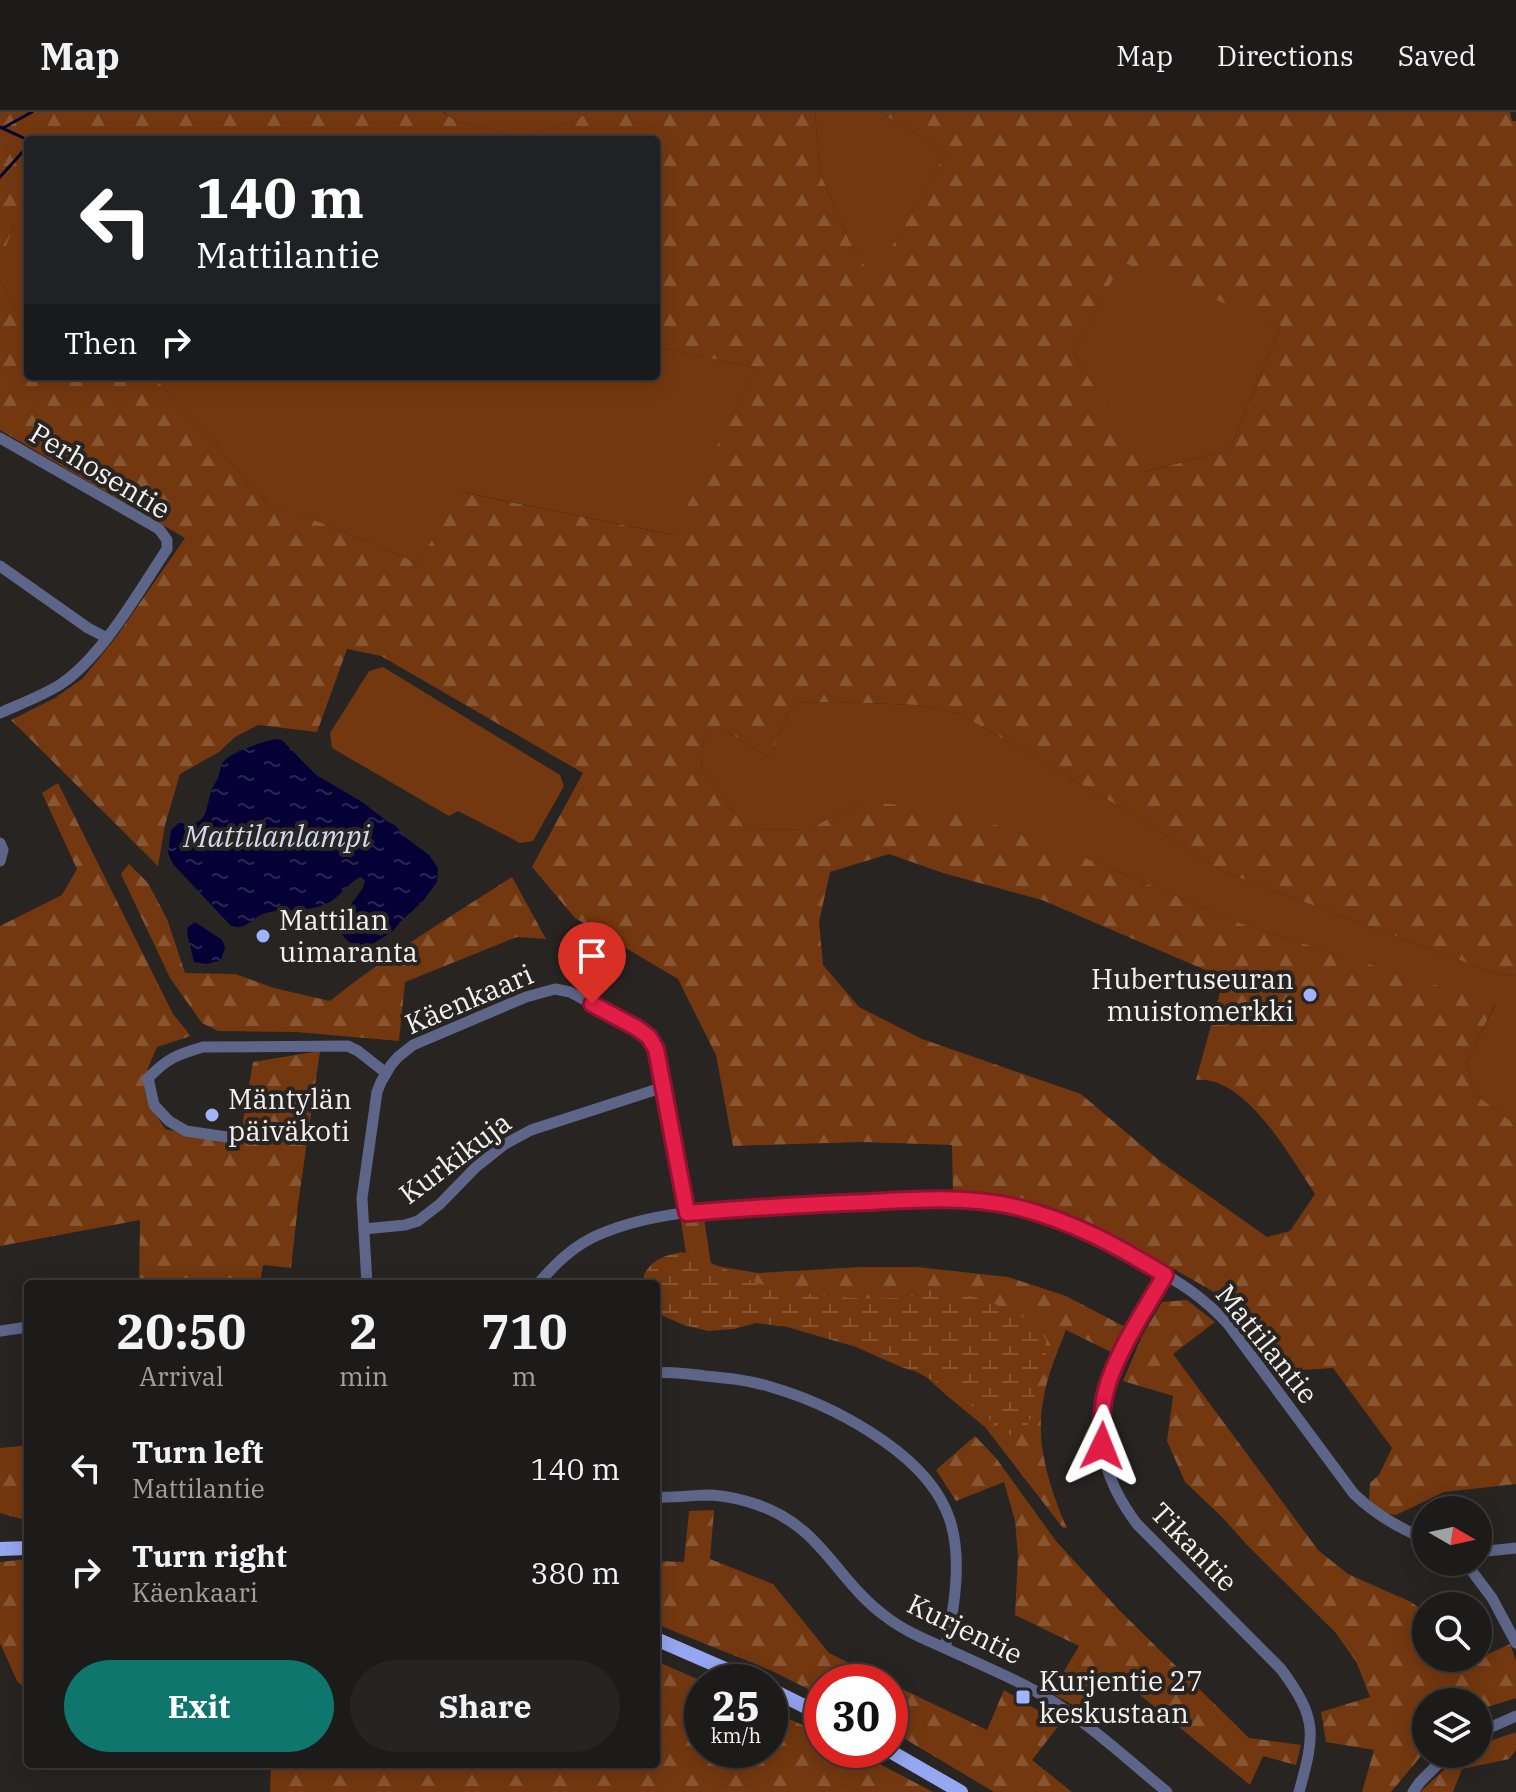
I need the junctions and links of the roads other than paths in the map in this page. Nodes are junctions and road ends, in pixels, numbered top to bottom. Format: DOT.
graph roads {
  1 [pos="0,438"];
  2 [pos="0,566"];
  3 [pos="107,638"];
  4 [pos="0,713"];
  5 [pos="0,843"];
  6 [pos="0,861"];
  7 [pos="386,1073"];
  8 [pos="664,1087"];
  9 [pos="234,1138"];
  10 [pos="687,1213"];
  11 [pos="364,1229"];
  12 [pos="1165,1275"];
  13 [pos="367,1280"];
  14 [pos="541,1280"];
  15 [pos="24,1328"];
  16 [pos="0,1331"];
  17 [pos="660,1373"];
  18 [pos="660,1497"];
  19 [pos="1412,1533"];
  20 [pos="24,1548"];
  21 [pos="1516,1548"];
  22 [pos="0,1549"];
  23 [pos="1492,1551"];
  24 [pos="1476,1576"];
  25 [pos="660,1641"];
  26 [pos="1516,1643"];
  27 [pos="945,1648"];
  28 [pos="714,1664"];
  29 [pos="1516,1716"];
  30 [pos="1492,1727"];
  31 [pos="908,1762"];
  32 [pos="1434,1768"];
  33 [pos="961,1792"];
  34 [pos="1167,1792"];
  35 [pos="1299,1792"];
  36 [pos="1413,1792"];
  1 -- 3 [label="street, Perhosentie"];
  2 -- 3 [label="street"];
  3 -- 4 [label="street"];
  5 -- 6 [label="street"];
  7 -- 8 [label="street, Käenkaari"];
  7 -- 9 [label="street"];
  7 -- 11 [label="street, Käenkaari"];
  8 -- 10 [label="street, Käenkaari"];
  8 -- 11 [label="street, Kurkikuja"];
  10 -- 12 [label="street, Mattilantie"];
  10 -- 14 [label="street, Mattilantie"];
  11 -- 13 [label="street, Käenkaari"];
  12 -- 19 [label="street, Mattilantie"];
  12 -- 35 [label="street, Tikantie"];
  15 -- 16 [label="street"];
  17 -- 27 [label="street"];
  18 -- 27 [label="street, Kurjentie"];
  20 -- 22 [label="main road"];
  21 -- 23 [label="street"];
  24 -- 26 [label="street"];
  25 -- 28 [label="main road"];
  27 -- 34 [label="street, Kurjentie"];
  29 -- 30 [label="street"];
  31 -- 33 [label="main road"];
  32 -- 36 [label="street"];
}
